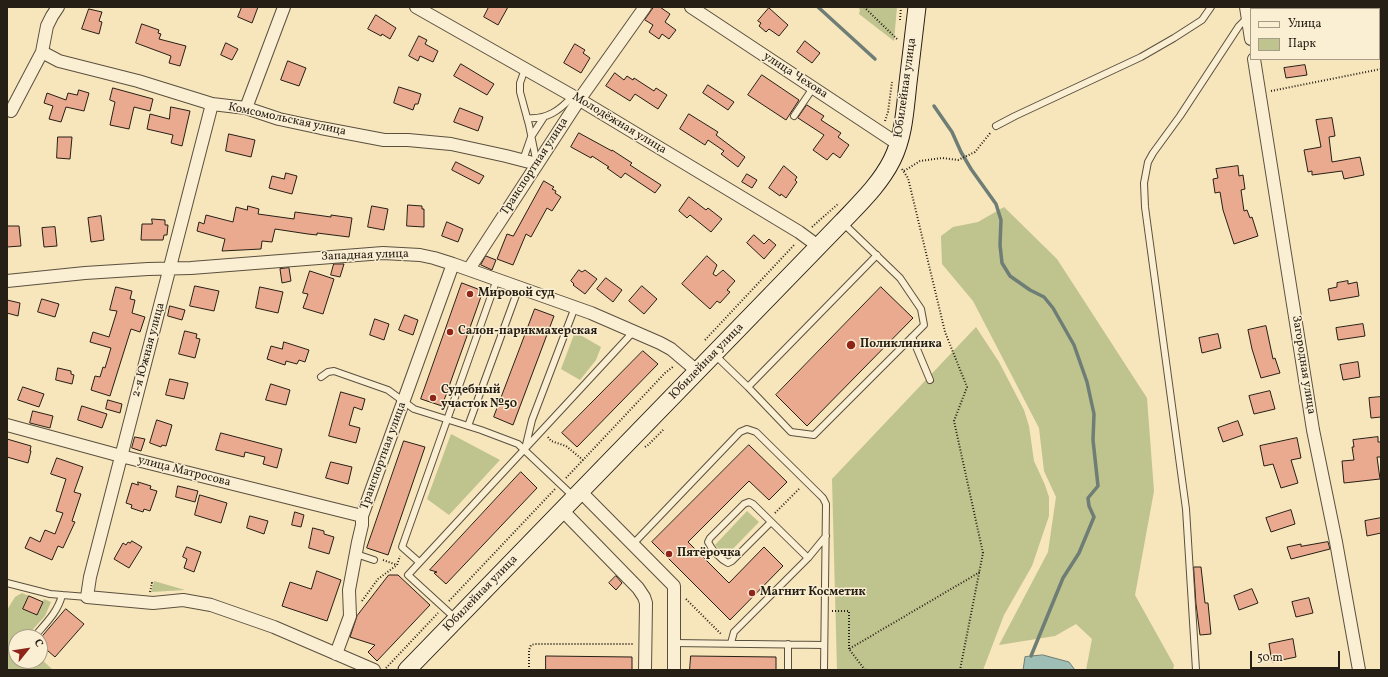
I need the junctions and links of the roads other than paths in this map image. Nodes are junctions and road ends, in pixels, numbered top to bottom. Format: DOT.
graph roads {
  1 [pos="58,7"];
  2 [pos="284,7"];
  3 [pos="416,7"];
  4 [pos="645,7"];
  5 [pos="691,7"];
  6 [pos="917,7"];
  7 [pos="1211,7"];
  8 [pos="1247,12"];
  9 [pos="1250,32"];
  10 [pos="42,52"];
  11 [pos="1254,60"];
  12 [pos="525,69"];
  13 [pos="812,88"];
  14 [pos="576,98"];
  15 [pos="212,104"];
  16 [pos="246,108"];
  17 [pos="10,111"];
  18 [pos="794,116"];
  19 [pos="544,117"];
  20 [pos="527,118"];
  21 [pos="996,126"];
  22 [pos="531,137"];
  23 [pos="898,144"];
  24 [pos="523,160"];
  25 [pos="537,164"];
  26 [pos="842,222"];
  27 [pos="818,246"];
  28 [pos="877,255"];
  29 [pos="453,264"];
  30 [pos="171,268"];
  31 [pos="468,269"];
  32 [pos="497,279"];
  33 [pos="7,281"];
  34 [pos="519,287"];
  35 [pos="574,307"];
  36 [pos="634,331"];
  37 [pos="912,337"];
  38 [pos="708,349"];
  39 [pos="698,372"];
  40 [pos="322,377"];
  41 [pos="930,380"];
  42 [pos="748,387"];
  43 [pos="404,402"];
  44 [pos="448,419"];
  45 [pos="7,425"];
  46 [pos="468,426"];
  47 [pos="524,450"];
  48 [pos="120,456"];
  49 [pos="578,495"];
  50 [pos="563,511"];
  51 [pos="362,516"];
  52 [pos="770,520"];
  53 [pos="826,536"];
  54 [pos="633,544"];
  55 [pos="356,554"];
  56 [pos="808,558"];
  57 [pos="374,560"];
  58 [pos="420,562"];
  59 [pos="7,583"];
  60 [pos="62,595"];
  61 [pos="87,597"];
  62 [pos="457,620"];
  63 [pos="41,629"];
  64 [pos="674,643"];
  65 [pos="731,643"];
  66 [pos="788,644"];
  67 [pos="824,644"];
  68 [pos="336,654"];
  69 [pos="374,670"];
  70 [pos="407,670"];
  71 [pos="645,670"];
  72 [pos="674,670"];
  73 [pos="788,670"];
  74 [pos="824,670"];
  75 [pos="1196,670"];
  76 [pos="1359,670"];
  1 -- 10 [label="street"];
  2 -- 16 [label="street"];
  3 -- 12 [label="street, Молодёжная улица"];
  4 -- 14 [label="street, Транспортная улица"];
  5 -- 13 [label="street, улица Чехова"];
  6 -- 23 [label="main road, Юбилейная улица"];
  7 -- 21 [label="lane"];
  8 -- 9 [label="street"];
  8 -- 75 [label="lane"];
  10 -- 15 [label="street, Комсомольская улица"];
  10 -- 17 [label="street"];
  11 -- 76 [label="street, Загородная улица"];
  12 -- 14 [label="street, Молодёжная улица"];
  12 -- 20 [label="lane"];
  13 -- 18 [label="lane"];
  13 -- 23 [label="street, улица Чехова"];
  14 -- 19 [label="lane"];
  14 -- 25 [label="street, Транспортная улица"];
  14 -- 27 [label="street, Молодёжная улица"];
  15 -- 16 [label="street, Комсомольская улица"];
  15 -- 30 [label="street, 2-я Южная улица"];
  16 -- 24 [label="street, Комсомольская улица"];
  19 -- 20 [label="lane"];
  19 -- 22 [label="lane"];
  20 -- 22 [label="lane"];
  22 -- 24 [label="lane"];
  22 -- 25 [label="lane"];
  23 -- 26 [label="main road, Юбилейная улица"];
  24 -- 25 [label="street, Комсомольская улица"];
  25 -- 31 [label="street, Транспортная улица"];
  26 -- 27 [label="main road, Юбилейная улица"];
  26 -- 28 [label="lane"];
  27 -- 38 [label="main road, Юбилейная улица"];
  28 -- 37 [label="lane"];
  28 -- 42 [label="lane"];
  29 -- 30 [label="street, Западная улица"];
  29 -- 31 [label="street, Западная улица"];
  29 -- 43 [label="street, Транспортная улица"];
  30 -- 33 [label="street, Западная улица"];
  30 -- 48 [label="street, 2-я Южная улица"];
  31 -- 32 [label="street, Западная улица"];
  32 -- 34 [label="street, Западная улица"];
  32 -- 44 [label="lane"];
  34 -- 35 [label="street, Западная улица"];
  34 -- 46 [label="lane"];
  35 -- 36 [label="street, Западная улица"];
  35 -- 47 [label="lane"];
  36 -- 39 [label="street, Западная улица"];
  36 -- 47 [label="lane"];
  37 -- 41 [label="lane"];
  37 -- 42 [label="lane"];
  38 -- 39 [label="main road, Юбилейная улица"];
  38 -- 42 [label="lane"];
  39 -- 49 [label="main road, Юбилейная улица"];
  40 -- 43 [label="lane"];
  43 -- 44 [label="lane"];
  43 -- 51 [label="street, Транспортная улица"];
  44 -- 46 [label="lane"];
  44 -- 58 [label="lane"];
  45 -- 48 [label="street, улица Матросова"];
  46 -- 47 [label="lane"];
  47 -- 49 [label="lane"];
  47 -- 58 [label="lane"];
  48 -- 51 [label="street, улица Матросова"];
  48 -- 61 [label="street, 2-я Южная улица"];
  49 -- 50 [label="main road, Юбилейная улица"];
  49 -- 54 [label="street"];
  50 -- 62 [label="main road, Юбилейная улица"];
  50 -- 71 [label="street"];
  51 -- 55 [label="street, Транспортная улица"];
  52 -- 52 [label="lane"];
  52 -- 56 [label="lane"];
  53 -- 54 [label="lane"];
  53 -- 56 [label="lane"];
  53 -- 67 [label="lane"];
  54 -- 64 [label="street"];
  55 -- 57 [label="lane"];
  55 -- 68 [label="street, Транспортная улица"];
  56 -- 65 [label="lane"];
  58 -- 62 [label="lane"];
  59 -- 60 [label="lane"];
  60 -- 61 [label="lane"];
  60 -- 63 [label="lane"];
  61 -- 68 [label="street"];
  62 -- 70 [label="main road, Юбилейная улица"];
  64 -- 65 [label="lane"];
  64 -- 72 [label="street"];
  65 -- 66 [label="lane"];
  66 -- 67 [label="lane"];
  66 -- 73 [label="lane"];
  67 -- 74 [label="lane"];
  68 -- 69 [label="street"];
}
